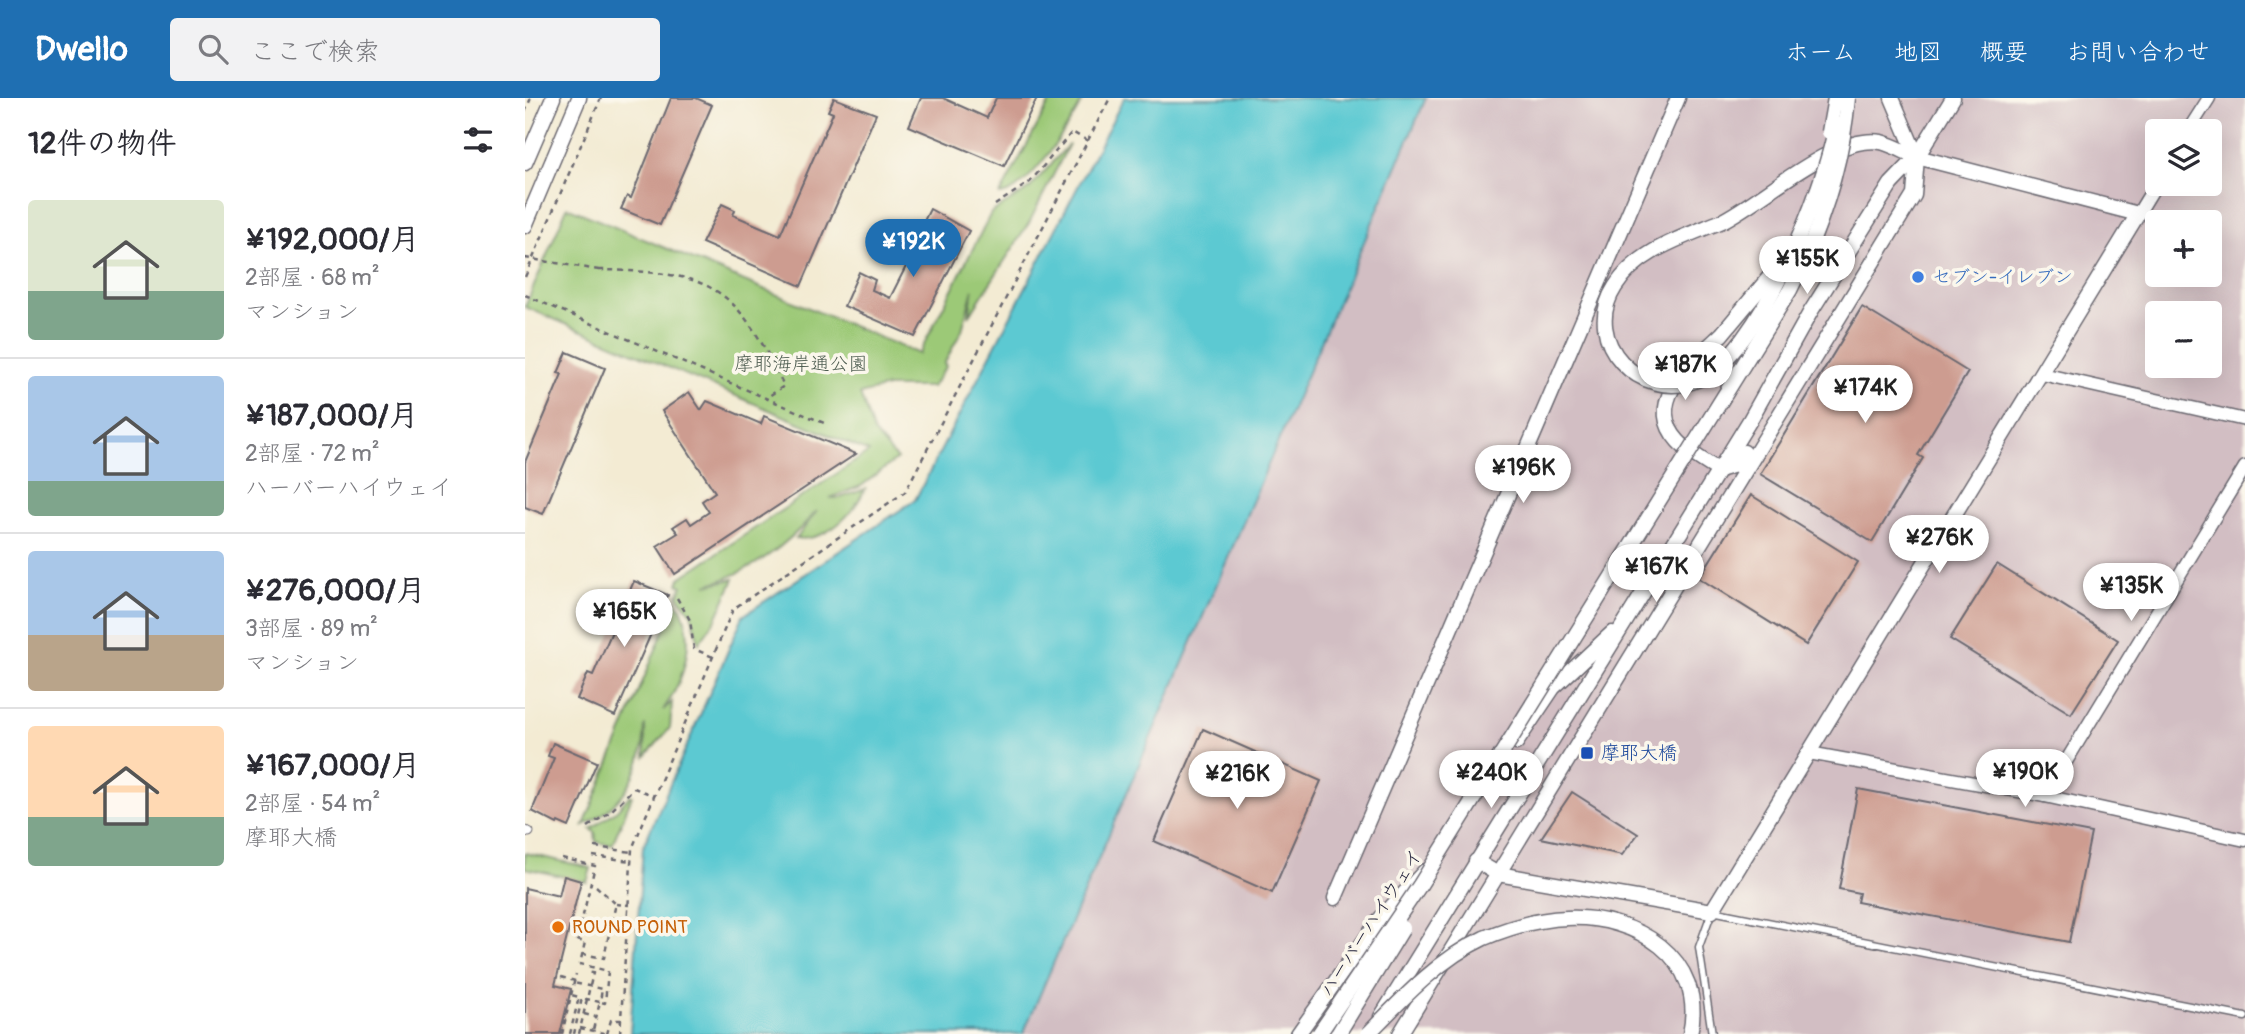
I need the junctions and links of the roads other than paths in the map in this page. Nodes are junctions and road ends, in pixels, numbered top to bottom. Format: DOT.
graph roads {
  1 [pos="553,98"];
  2 [pos="579,98"];
  3 [pos="1678,98"];
  4 [pos="1838,98"];
  5 [pos="1848,98"];
  6 [pos="1857,98"];
  7 [pos="1892,98"];
  8 [pos="1953,98"];
  9 [pos="2209,98"];
  10 [pos="2196,119"];
  11 [pos="1917,157"];
  12 [pos="525,163"];
  13 [pos="2149,196"];
  14 [pos="2138,214"];
  15 [pos="525,226"];
  16 [pos="1844,308"];
  17 [pos="2042,374"];
  18 [pos="2245,421"];
  19 [pos="2245,467"];
  20 [pos="1717,470"];
  21 [pos="1626,620"];
  22 [pos="1809,753"];
  23 [pos="2045,796"];
  24 [pos="2245,840"];
  25 [pos="1476,861"];
  26 [pos="1498,874"];
  27 [pos="1335,898"];
  28 [pos="1712,911"];
  29 [pos="2245,1017"];
  30 [pos="1299,1034"];
  31 [pos="1319,1034"];
  32 [pos="1338,1034"];
  33 [pos="1369,1034"];
  34 [pos="1400,1034"];
  35 [pos="1691,1034"];
  36 [pos="1712,1034"];
  1 -- 12 [label="street"];
  2 -- 15 [label="street"];
  3 -- 27 [label="street"];
  4 -- 11 [label="street, bridge"];
  4 -- 20 [label="street, bridge"];
  5 -- 31 [label="street, ハーバーハイウェイ, bridge"];
  6 -- 32 [label="street, ハーバーハイウェイ, bridge"];
  7 -- 11 [label="street"];
  8 -- 11 [label="street"];
  9 -- 10 [label="street"];
  11 -- 14 [label="street"];
  11 -- 16 [label="street"];
  11 -- 20 [label="street"];
  13 -- 14 [label="street"];
  14 -- 17 [label="street"];
  16 -- 20 [label="street"];
  16 -- 26 [label="street"];
  17 -- 18 [label="street"];
  17 -- 22 [label="street"];
  19 -- 23 [label="street"];
  20 -- 21 [label="street"];
  21 -- 25 [label="street"];
  21 -- 30 [label="street"];
  22 -- 23 [label="street"];
  22 -- 28 [label="street"];
  23 -- 24 [label="street"];
  25 -- 26 [label="street"];
  25 -- 33 [label="street"];
  26 -- 28 [label="street"];
  26 -- 34 [label="street"];
  28 -- 29 [label="lane"];
  28 -- 36 [label="lane"];
  33 -- 35 [label="street, bridge"];
}
